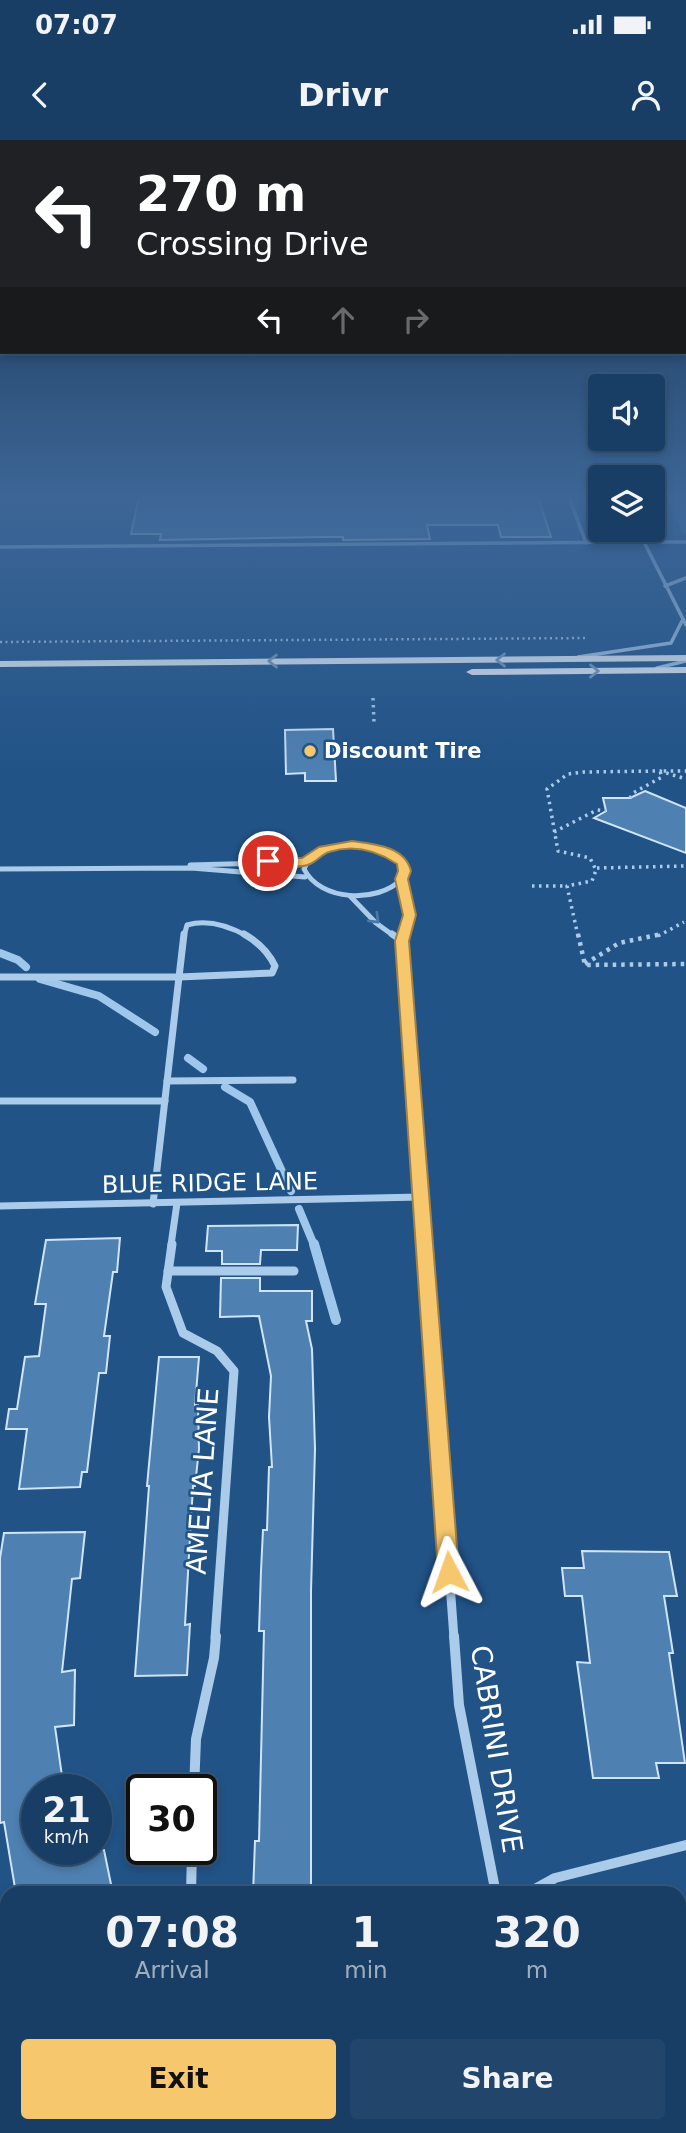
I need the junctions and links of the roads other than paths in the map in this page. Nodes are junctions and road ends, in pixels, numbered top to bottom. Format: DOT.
graph roads {
  1 [pos="667,590"];
  2 [pos="682,621"];
  3 [pos="686,625"];
  4 [pos="569,659"];
  5 [pos="686,659"];
  6 [pos="0,664"];
  7 [pos="686,670"];
  8 [pos="648,671"];
  9 [pos="0,676"];
  10 [pos="305,862"];
  11 [pos="175,867"];
  12 [pos="0,869"];
  13 [pos="304,877"];
  14 [pos="401,879"];
  15 [pos="350,895"];
  16 [pos="402,941"];
  17 [pos="0,977"];
  18 [pos="179,977"];
  19 [pos="293,1080"];
  20 [pos="167,1081"];
  21 [pos="0,1101"];
  22 [pos="165,1101"];
  23 [pos="421,1197"];
  24 [pos="177,1203"];
  25 [pos="153,1204"];
  26 [pos="0,1206"];
  27 [pos="168,1270"];
  28 [pos="294,1271"];
  29 [pos="195,1774"];
  30 [pos="686,1845"];
  31 [pos="192,1865"];
  32 [pos="191,1886"];
  33 [pos="494,1886"];
  34 [pos="540,1886"];
  1 -- 2 [label="lane"];
  2 -- 3 [label="lane"];
  2 -- 4 [label="lane"];
  4 -- 5 [label="main road"];
  4 -- 6 [label="main road, one-way"];
  5 -- 8 [label="lane"];
  7 -- 8 [label="main road"];
  9 -- 8 [label="main road, one-way"];
  10 -- 11 [label="street"];
  10 -- 13 [label="street"];
  10 -- 14 [label="street, CABRINI DRIVE"];
  11 -- 12 [label="street"];
  11 -- 13 [label="street"];
  13 -- 15 [label="street"];
  14 -- 15 [label="street"];
  14 -- 16 [label="street, CABRINI DRIVE"];
  15 -- 16 [label="street, one-way"];
  16 -- 23 [label="street, CABRINI DRIVE"];
  17 -- 18 [label="street"];
  18 -- 18 [label="street"];
  18 -- 20 [label="street"];
  19 -- 20 [label="street"];
  20 -- 22 [label="street"];
  21 -- 22 [label="street"];
  22 -- 25 [label="street"];
  23 -- 24 [label="street, BLUE RIDGE LANE"];
  23 -- 33 [label="street, CABRINI DRIVE"];
  24 -- 25 [label="street, BLUE RIDGE LANE"];
  24 -- 27 [label="street, AMELIA LANE"];
  25 -- 26 [label="street, BLUE RIDGE LANE"];
  27 -- 28 [label="street"];
  27 -- 29 [label="street, AMELIA LANE"];
  30 -- 34 [label="street"];
  31 -- 32 [label="street"];
}
